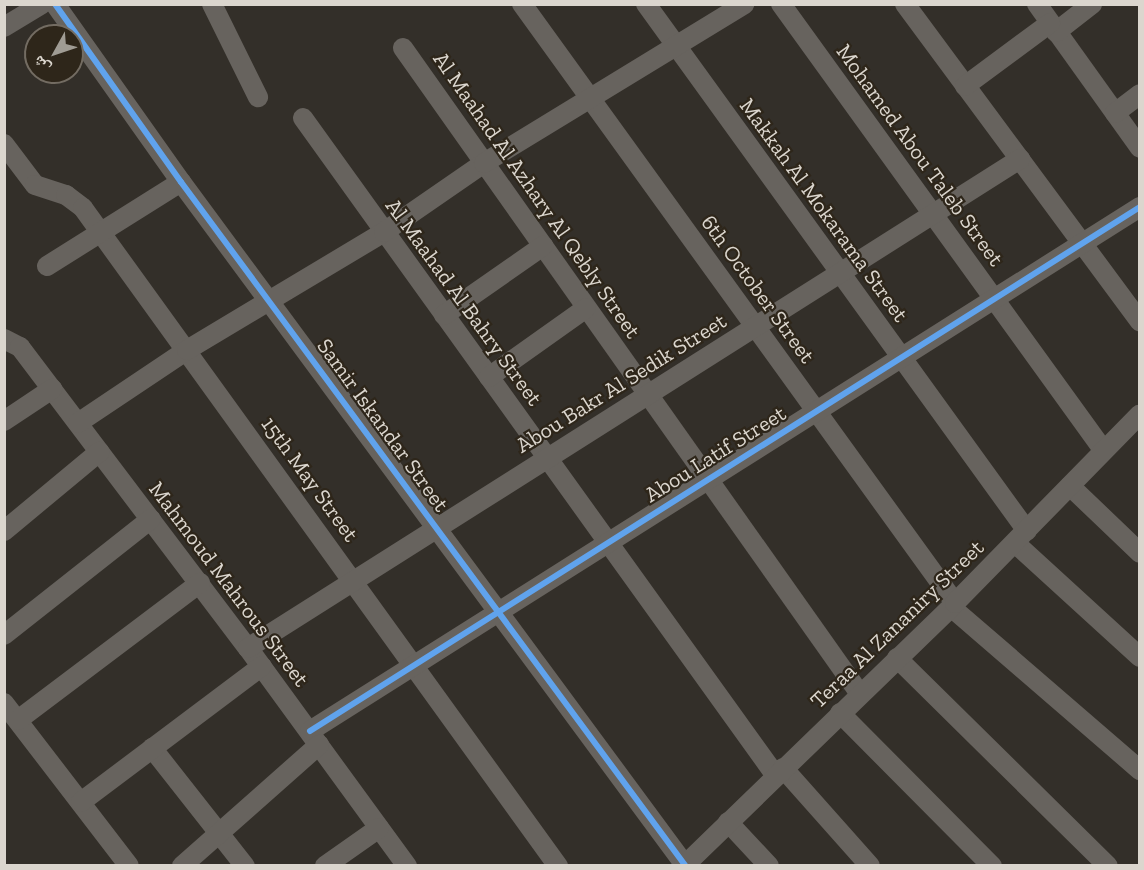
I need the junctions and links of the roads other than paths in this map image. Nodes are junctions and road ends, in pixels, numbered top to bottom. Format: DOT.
graph roads {
  1 [pos="55,4"];
  2 [pos="212,4"];
  3 [pos="522,4"];
  4 [pos="646,4"];
  5 [pos="744,4"];
  6 [pos="781,4"];
  7 [pos="1037,4"];
  8 [pos="1092,4"];
  9 [pos="36,6"];
  10 [pos="912,7"];
  11 [pos="4,27"];
  12 [pos="1053,27"];
  13 [pos="676,47"];
  14 [pos="403,48"];
  15 [pos="965,86"];
  16 [pos="1140,94"];
  17 [pos="258,97"];
  18 [pos="589,97"];
  19 [pos="1115,113"];
  20 [pos="303,118"];
  21 [pos="4,144"];
  22 [pos="1140,148"];
  23 [pos="1020,159"];
  24 [pos="484,163"];
  25 [pos="181,182"];
  26 [pos="1140,207"];
  27 [pos="933,214"];
  28 [pos="102,232"];
  29 [pos="384,232"];
  30 [pos="1082,244"];
  31 [pos="543,246"];
  32 [pos="47,266"];
  33 [pos="840,273"];
  34 [pos="994,299"];
  35 [pos="268,300"];
  36 [pos="586,308"];
  37 [pos="444,315"];
  38 [pos="1140,322"];
  39 [pos="755,326"];
  40 [pos="4,339"];
  41 [pos="187,350"];
  42 [pos="902,358"];
  43 [pos="489,377"];
  44 [pos="51,389"];
  45 [pos="648,394"];
  46 [pos="817,411"];
  47 [pos="1140,414"];
  48 [pos="4,421"];
  49 [pos="78,423"];
  50 [pos="1104,451"];
  51 [pos="99,452"];
  52 [pos="547,458"];
  53 [pos="709,479"];
  54 [pos="1070,486"];
  55 [pos="151,519"];
  56 [pos="436,529"];
  57 [pos="4,531"];
  58 [pos="1021,537"];
  59 [pos="608,543"];
  60 [pos="1140,553"];
  61 [pos="353,581"];
  62 [pos="200,584"];
  63 [pos="953,605"];
  64 [pos="500,611"];
  65 [pos="4,635"];
  66 [pos="248,648"];
  67 [pos="1140,657"];
  68 [pos="897,658"];
  69 [pos="414,665"];
  70 [pos="262,666"];
  71 [pos="860,694"];
  72 [pos="4,702"];
  73 [pos="840,713"];
  74 [pos="18,720"];
  75 [pos="314,738"];
  76 [pos="152,748"];
  77 [pos="1140,770"];
  78 [pos="780,772"];
  79 [pos="81,802"];
  80 [pos="728,822"];
  81 [pos="379,828"];
  82 [pos="221,835"];
  83 [pos="685,865"];
  84 [pos="129,866"];
  85 [pos="182,866"];
  86 [pos="245,866"];
  87 [pos="325,866"];
  88 [pos="407,866"];
  89 [pos="558,866"];
  90 [pos="769,866"];
  91 [pos="870,866"];
  92 [pos="993,866"];
  93 [pos="1108,866"];
  1 -- 25 [label="street, Samir Iskandar Street"];
  2 -- 17 [label="street"];
  3 -- 18 [label="street, 6th October Street"];
  4 -- 13 [label="street, Makkah Al Mokarama Street"];
  5 -- 13 [label="street"];
  6 -- 27 [label="street, Mohamed Abou Taleb Street"];
  7 -- 12 [label="street"];
  8 -- 12 [label="street"];
  9 -- 11 [label="street"];
  10 -- 15 [label="street"];
  12 -- 15 [label="street"];
  12 -- 19 [label="street"];
  13 -- 18 [label="street"];
  13 -- 33 [label="street, Makkah Al Mokarama Street"];
  14 -- 24 [label="street, Al Maahad Al Azhary Al Qebly Street"];
  15 -- 23 [label="street"];
  16 -- 19 [label="street"];
  18 -- 24 [label="street"];
  18 -- 39 [label="street, 6th October Street"];
  19 -- 22 [label="street"];
  20 -- 29 [label="street, Al Maahad Al Bahry Street"];
  21 -- 28 [label="street, 15th May Street"];
  23 -- 27 [label="street, Abou Bakr Al Sedik Street"];
  23 -- 30 [label="street"];
  24 -- 29 [label="street"];
  24 -- 31 [label="street, Al Maahad Al Azhary Al Qebly Street"];
  25 -- 28 [label="street"];
  25 -- 35 [label="street, Samir Iskandar Street"];
  26 -- 30 [label="street, Abou Latif Street"];
  27 -- 33 [label="street, Abou Bakr Al Sedik Street"];
  27 -- 34 [label="street, Mohamed Abou Taleb Street"];
  28 -- 32 [label="street"];
  28 -- 41 [label="street, 15th May Street"];
  29 -- 35 [label="street"];
  29 -- 37 [label="street, Al Maahad Al Bahry Street"];
  30 -- 34 [label="street, Abou Latif Street"];
  30 -- 38 [label="street"];
  31 -- 36 [label="street, Al Maahad Al Azhary Al Qebly Street"];
  31 -- 37 [label="street"];
  33 -- 39 [label="street, Abou Bakr Al Sedik Street"];
  33 -- 42 [label="street, Makkah Al Mokarama Street"];
  34 -- 42 [label="street, Abou Latif Street"];
  34 -- 50 [label="street, Mohamed Abou Taleb Street"];
  35 -- 41 [label="street"];
  35 -- 56 [label="street, Samir Iskandar Street"];
  36 -- 43 [label="street"];
  36 -- 45 [label="street, Al Maahad Al Azhary Al Qebly Street"];
  37 -- 43 [label="street, Al Maahad Al Bahry Street"];
  39 -- 45 [label="street, Abou Bakr Al Sedik Street"];
  39 -- 46 [label="street, 6th October Street"];
  40 -- 44 [label="street, Mahmoud Mahrous Street"];
  41 -- 49 [label="street"];
  41 -- 61 [label="street, 15th May Street"];
  42 -- 46 [label="street, Abou Latif Street"];
  42 -- 58 [label="street, Makkah Al Mokarama Street"];
  43 -- 52 [label="street, Al Maahad Al Bahry Street"];
  44 -- 48 [label="street"];
  44 -- 49 [label="street, Mahmoud Mahrous Street"];
  45 -- 52 [label="street, Abou Bakr Al Sedik Street"];
  45 -- 53 [label="street, Al Maahad Al Azhary Al Qebly Street"];
  46 -- 53 [label="street, Abou Latif Street"];
  46 -- 63 [label="street, 6th October Street"];
  47 -- 50 [label="street, Teraa Al Zananiry Street"];
  49 -- 51 [label="street, Mahmoud Mahrous Street"];
  50 -- 54 [label="street, Teraa Al Zananiry Street"];
  51 -- 55 [label="street, Mahmoud Mahrous Street"];
  51 -- 57 [label="street"];
  52 -- 56 [label="street, Abou Bakr Al Sedik Street"];
  52 -- 59 [label="street, Al Maahad Al Bahry Street"];
  53 -- 59 [label="street, Abou Latif Street"];
  53 -- 71 [label="street, Al Maahad Al Azhary Al Qebly Street"];
  54 -- 58 [label="street, Teraa Al Zananiry Street"];
  54 -- 60 [label="street"];
  55 -- 62 [label="street, Mahmoud Mahrous Street"];
  55 -- 65 [label="street"];
  56 -- 61 [label="street, Abou Bakr Al Sedik Street"];
  56 -- 64 [label="street, Samir Iskandar Street"];
  58 -- 63 [label="street, Teraa Al Zananiry Street"];
  58 -- 67 [label="street"];
  59 -- 64 [label="street, Abou Latif Street"];
  59 -- 78 [label="street, Al Maahad Al Bahry Street"];
  61 -- 66 [label="street, Abou Bakr Al Sedik Street"];
  61 -- 69 [label="street, 15th May Street"];
  62 -- 66 [label="street, Mahmoud Mahrous Street"];
  62 -- 74 [label="street"];
  63 -- 68 [label="street, Teraa Al Zananiry Street"];
  63 -- 77 [label="street, 6th October Street"];
  64 -- 69 [label="street, Abou Latif Street"];
  64 -- 83 [label="street, Samir Iskandar Street"];
  66 -- 70 [label="street, Mahmoud Mahrous Street"];
  68 -- 71 [label="street, Teraa Al Zananiry Street"];
  68 -- 93 [label="street"];
  69 -- 75 [label="street, Abou Latif Street"];
  69 -- 89 [label="street, 15th May Street"];
  70 -- 75 [label="street, Mahmoud Mahrous Street"];
  70 -- 76 [label="street"];
  71 -- 73 [label="street, Teraa Al Zananiry Street"];
  72 -- 74 [label="street"];
  73 -- 78 [label="street, Teraa Al Zananiry Street"];
  73 -- 92 [label="street"];
  74 -- 79 [label="street"];
  75 -- 81 [label="street, Mahmoud Mahrous Street"];
  75 -- 82 [label="street, Abou Latif Street"];
  76 -- 79 [label="street"];
  76 -- 82 [label="street"];
  78 -- 80 [label="street, Teraa Al Zananiry Street"];
  78 -- 91 [label="street, Al Maahad Al Bahry Street"];
  79 -- 84 [label="street"];
  80 -- 83 [label="street, Teraa Al Zananiry Street"];
  80 -- 90 [label="street"];
  81 -- 87 [label="street"];
  81 -- 88 [label="street, Mahmoud Mahrous Street"];
  82 -- 85 [label="street, Abou Latif Street"];
  82 -- 86 [label="street"];
}
